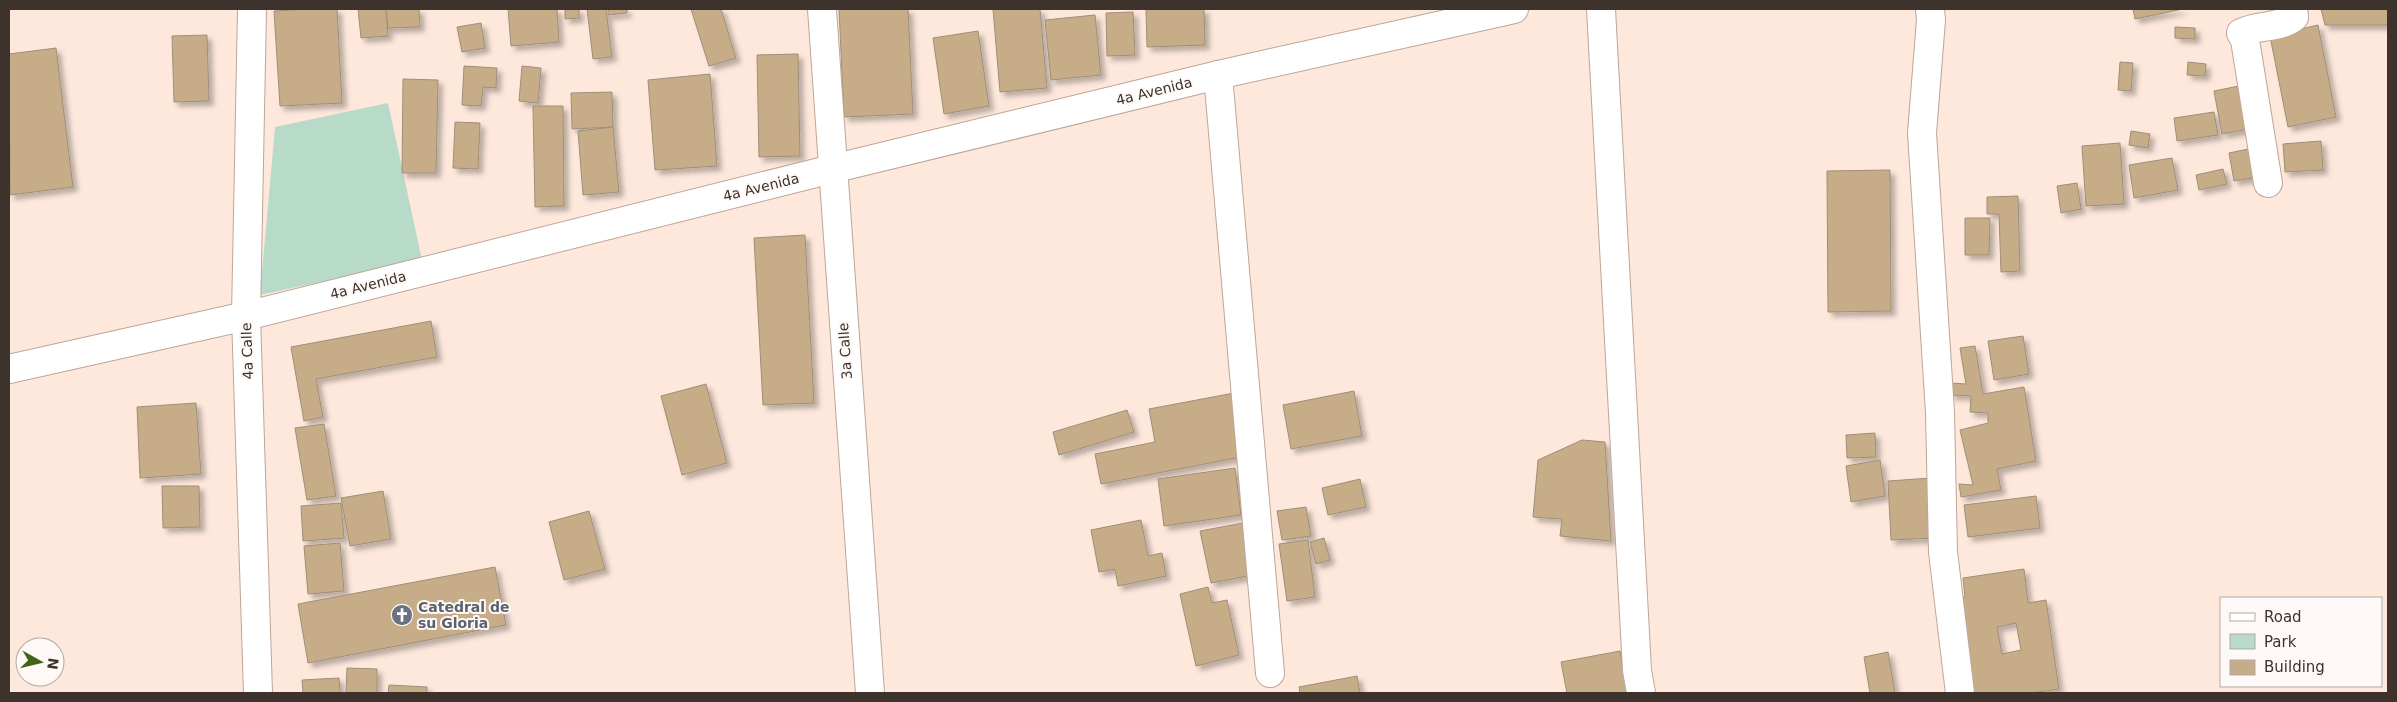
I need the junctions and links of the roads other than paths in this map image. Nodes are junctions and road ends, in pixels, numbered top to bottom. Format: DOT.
graph roads {
  1 [pos="252,9"];
  2 [pos="822,9"];
  3 [pos="1514,9"];
  4 [pos="1601,9"];
  5 [pos="1930,9"];
  6 [pos="2293,9"];
  7 [pos="1218,75"];
  8 [pos="832,169"];
  9 [pos="2268,183"];
  10 [pos="246,316"];
  11 [pos="9,369"];
  12 [pos="1270,673"];
  13 [pos="258,693"];
  14 [pos="870,693"];
  15 [pos="1640,693"];
  16 [pos="1960,693"];
  1 -- 10 [label="street, 4a Calle"];
  2 -- 8 [label="street, 3a Calle"];
  3 -- 7 [label="street, 4a Avenida"];
  4 -- 15 [label="street"];
  5 -- 16 [label="street"];
  6 -- 9 [label="street"];
  7 -- 8 [label="street, 4a Avenida"];
  7 -- 12 [label="street"];
  8 -- 10 [label="street, 4a Avenida"];
  8 -- 14 [label="street, 3a Calle"];
  10 -- 11 [label="street, 4a Avenida"];
  10 -- 13 [label="street, 4a Calle"];
}
